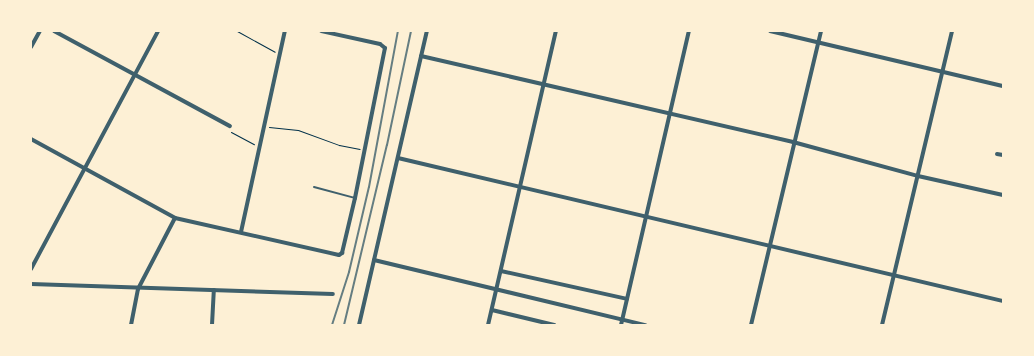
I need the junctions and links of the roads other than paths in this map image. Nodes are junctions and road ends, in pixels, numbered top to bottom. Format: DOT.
graph roads {
  1 [pos="40,31"];
  2 [pos="54,31"];
  3 [pos="158,31"];
  4 [pos="285,31"];
  5 [pos="321,31"];
  6 [pos="427,31"];
  7 [pos="556,31"];
  8 [pos="689,31"];
  9 [pos="770,31"];
  10 [pos="821,31"];
  11 [pos="952,31"];
  12 [pos="818,42"];
  13 [pos="31,47"];
  14 [pos="421,56"];
  15 [pos="942,72"];
  16 [pos="134,76"];
  17 [pos="544,84"];
  18 [pos="1003,86"];
  19 [pos="192,100"];
  20 [pos="189,105"];
  21 [pos="670,114"];
  22 [pos="230,126"];
  23 [pos="31,139"];
  24 [pos="793,142"];
  25 [pos="997,154"];
  26 [pos="1003,155"];
  27 [pos="398,158"];
  28 [pos="85,168"];
  29 [pos="918,176"];
  30 [pos="314,188"];
  31 [pos="522,188"];
  32 [pos="1003,195"];
  33 [pos="355,198"];
  34 [pos="176,218"];
  35 [pos="645,218"];
  36 [pos="241,232"];
  37 [pos="770,245"];
  38 [pos="374,260"];
  39 [pos="31,269"];
  40 [pos="501,271"];
  41 [pos="894,275"];
  42 [pos="31,284"];
  43 [pos="138,289"];
  44 [pos="496,289"];
  45 [pos="214,290"];
  46 [pos="333,294"];
  47 [pos="627,299"];
  48 [pos="1003,302"];
  49 [pos="492,310"];
  50 [pos="622,320"];
  51 [pos="131,325"];
  52 [pos="212,325"];
  53 [pos="359,325"];
  54 [pos="488,325"];
  55 [pos="554,325"];
  56 [pos="621,325"];
  57 [pos="645,325"];
  58 [pos="751,325"];
  59 [pos="882,325"];
  1 -- 13 [label="street"];
  2 -- 16 [label="street"];
  3 -- 16 [label="street"];
  4 -- 36 [label="street"];
  5 -- 33 [label="street"];
  6 -- 14 [label="street"];
  7 -- 17 [label="street"];
  8 -- 21 [label="street"];
  9 -- 12 [label="street"];
  10 -- 12 [label="street"];
  11 -- 15 [label="street"];
  12 -- 15 [label="street"];
  12 -- 24 [label="street"];
  14 -- 17 [label="street"];
  14 -- 27 [label="street"];
  15 -- 18 [label="street"];
  15 -- 29 [label="street"];
  16 -- 20 [label="street"];
  16 -- 28 [label="street"];
  17 -- 21 [label="street"];
  17 -- 31 [label="street"];
  19 -- 20 [label="street"];
  20 -- 22 [label="street"];
  21 -- 24 [label="street"];
  21 -- 35 [label="street"];
  23 -- 28 [label="street"];
  24 -- 29 [label="street"];
  24 -- 37 [label="street"];
  25 -- 26 [label="street"];
  27 -- 31 [label="street"];
  27 -- 38 [label="street"];
  28 -- 34 [label="street"];
  28 -- 39 [label="street"];
  29 -- 32 [label="street"];
  29 -- 41 [label="street"];
  30 -- 33 [label="lane"];
  31 -- 35 [label="street"];
  31 -- 40 [label="street"];
  33 -- 36 [label="street"];
  34 -- 36 [label="street"];
  34 -- 43 [label="street"];
  35 -- 37 [label="street"];
  35 -- 47 [label="street"];
  37 -- 41 [label="street"];
  37 -- 58 [label="street"];
  38 -- 44 [label="street"];
  38 -- 53 [label="street"];
  40 -- 44 [label="street"];
  40 -- 47 [label="street"];
  41 -- 48 [label="street"];
  41 -- 59 [label="street"];
  42 -- 43 [label="street"];
  43 -- 45 [label="street"];
  43 -- 51 [label="street"];
  44 -- 49 [label="street"];
  44 -- 50 [label="street"];
  45 -- 46 [label="street"];
  45 -- 52 [label="street"];
  47 -- 50 [label="street"];
  49 -- 54 [label="street"];
  49 -- 55 [label="street"];
  50 -- 56 [label="street"];
  50 -- 57 [label="street"];
}
